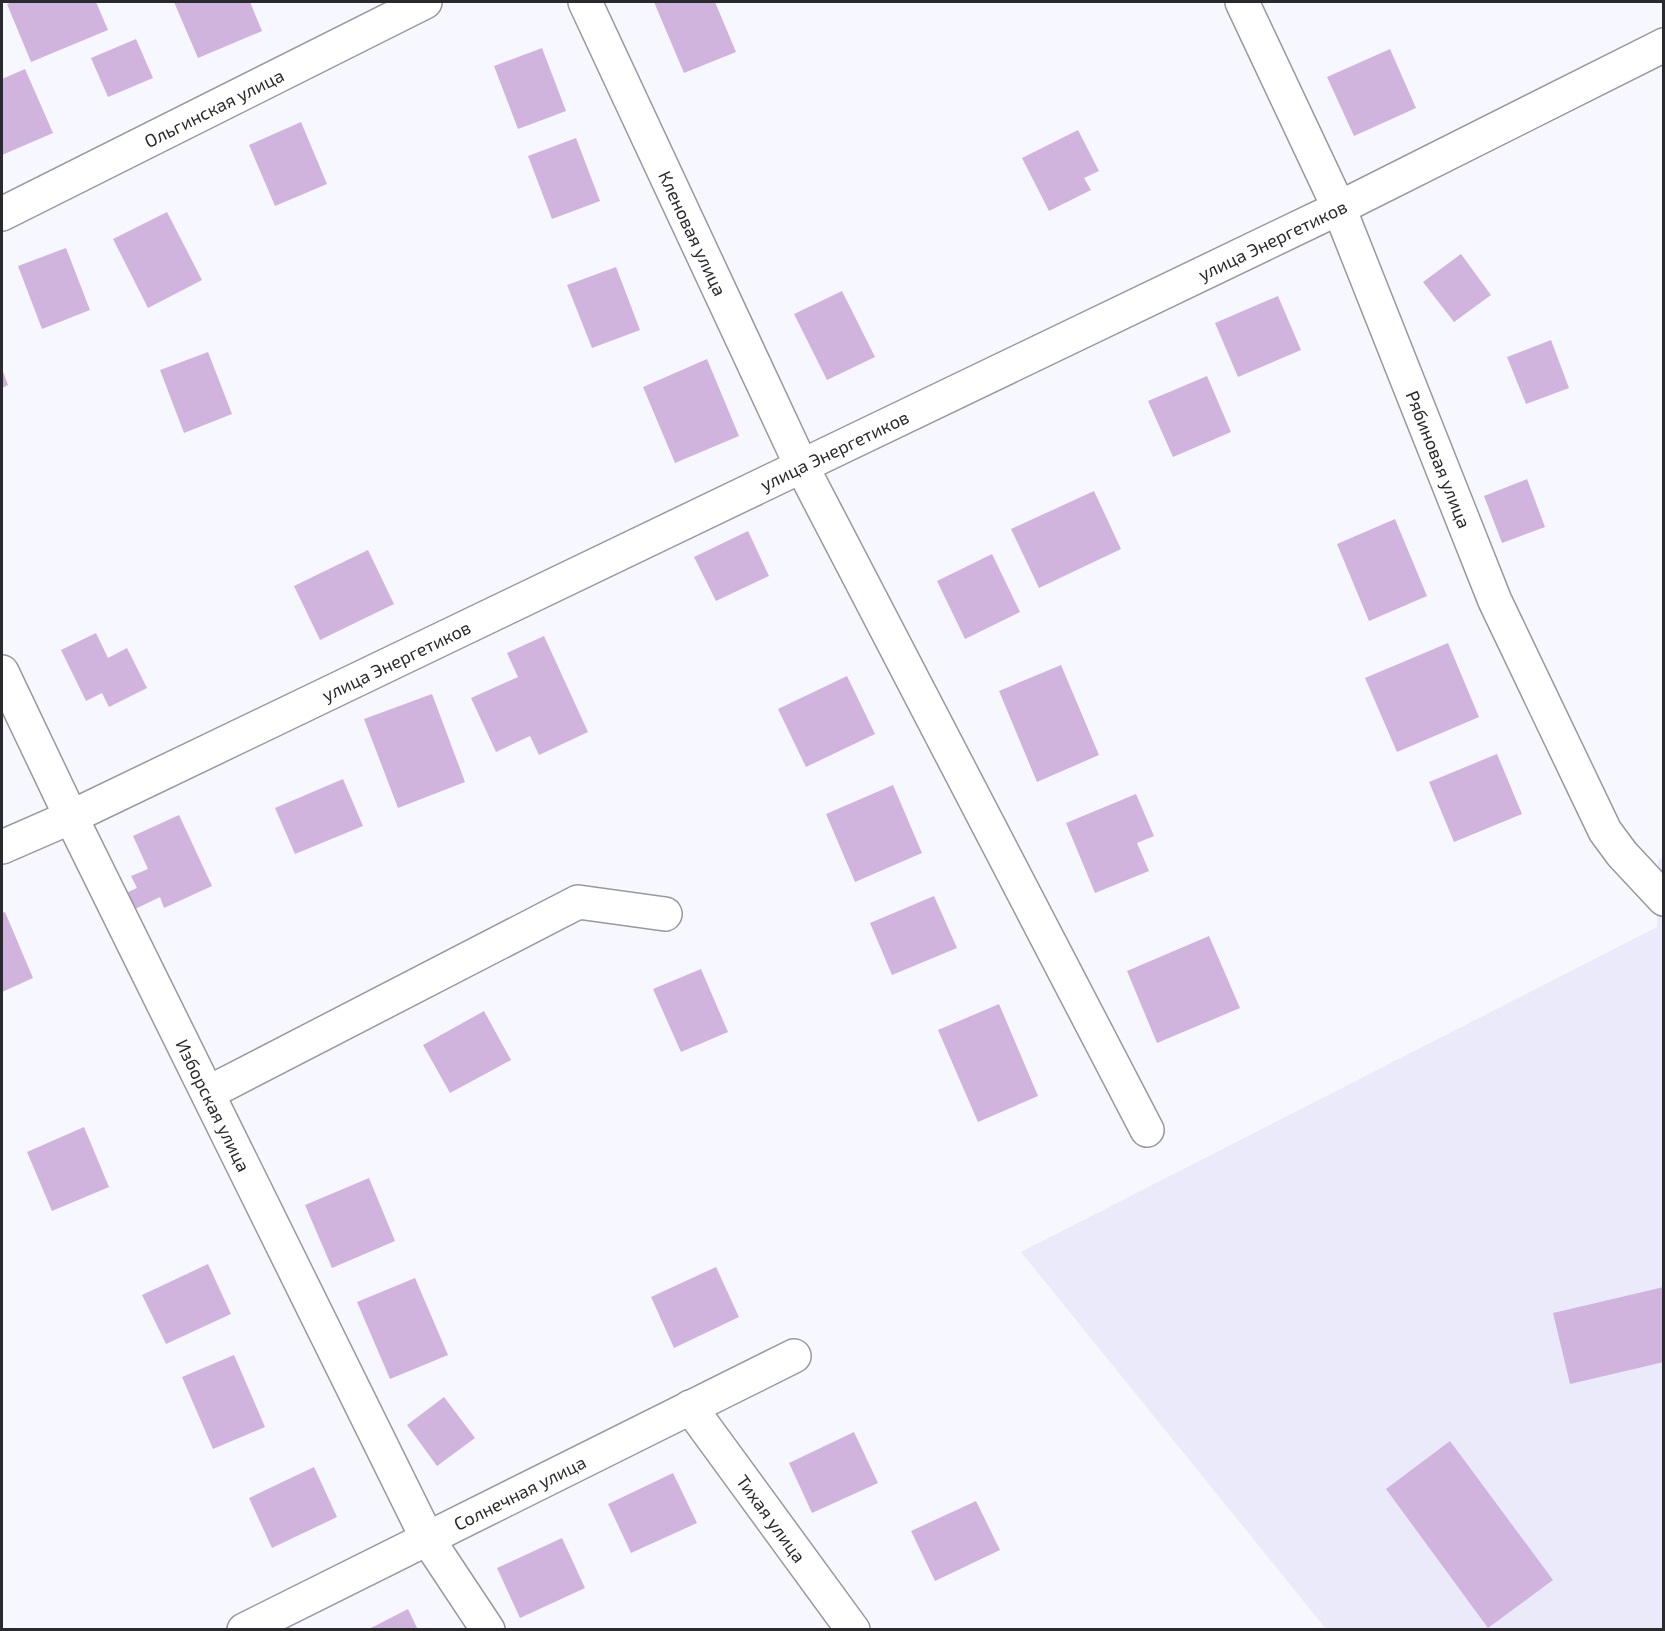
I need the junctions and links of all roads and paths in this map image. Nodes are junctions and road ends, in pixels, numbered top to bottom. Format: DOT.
graph roads {
  1 [pos="425,2"];
  2 [pos="585,2"];
  3 [pos="1242,2"];
  4 [pos="1664,45"];
  5 [pos="1339,207"];
  6 [pos="2,214"];
  7 [pos="801,465"];
  8 [pos="2,672"];
  9 [pos="70,817"];
  10 [pos="2,847"];
  11 [pos="1664,899"];
  12 [pos="664,914"];
  13 [pos="208,1093"];
  14 [pos="1147,1130"];
  15 [pos="794,1356"];
  16 [pos="690,1407"];
  17 [pos="427,1538"];
  18 [pos="244,1629"];
  19 [pos="488,1629"];
  20 [pos="853,1629"];
  1 -- 6 [label="street, Ольгинская улица"];
  2 -- 7 [label="street, Кленовая улица"];
  3 -- 5 [label="street, Рябиновая улица"];
  4 -- 5 [label="street, улица Энергетиков"];
  5 -- 7 [label="street, улица Энергетиков"];
  5 -- 11 [label="street, Рябиновая улица"];
  7 -- 9 [label="street, улица Энергетиков"];
  7 -- 14 [label="street, Кленовая улица"];
  8 -- 9 [label="street, Изборская улица"];
  9 -- 10 [label="street, улица Энергетиков"];
  9 -- 13 [label="street, Изборская улица"];
  12 -- 13 [label="street"];
  13 -- 17 [label="street, Изборская улица"];
  15 -- 16 [label="street, Солнечная улица"];
  16 -- 17 [label="street, Солнечная улица"];
  16 -- 20 [label="street, Тихая улица"];
  17 -- 18 [label="street, Солнечная улица"];
  17 -- 19 [label="street, Изборская улица"];
}
